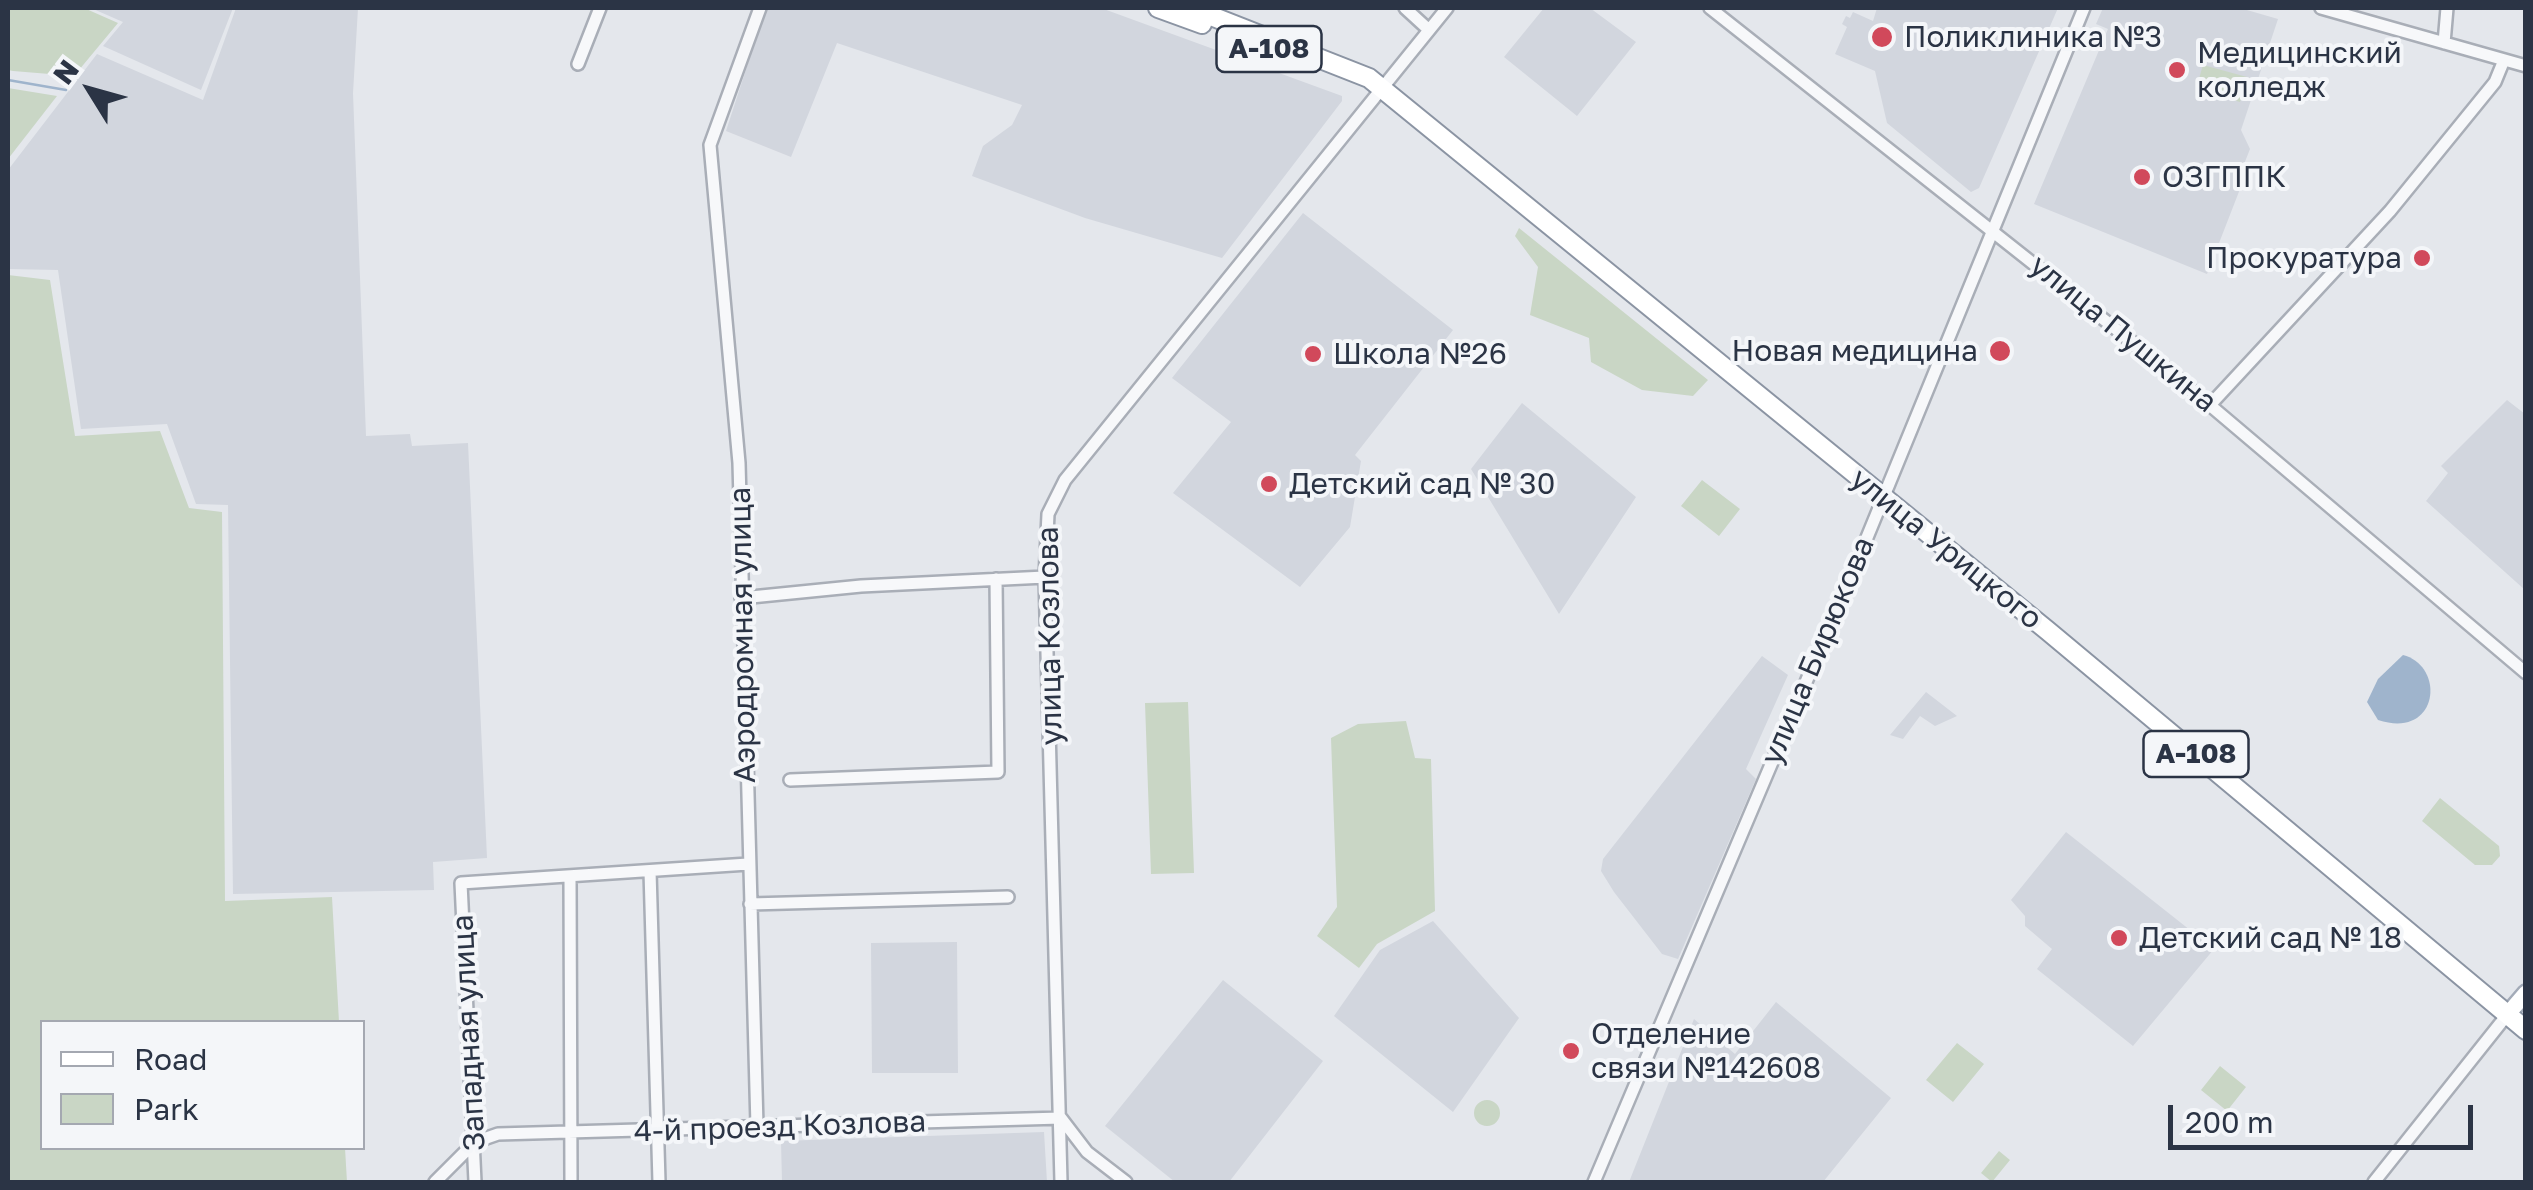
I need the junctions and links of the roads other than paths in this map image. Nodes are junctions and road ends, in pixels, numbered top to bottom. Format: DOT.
graph roads {
  1 [pos="600,8"];
  2 [pos="760,8"];
  3 [pos="1158,8"];
  4 [pos="1191,8"];
  5 [pos="1405,8"];
  6 [pos="1447,8"];
  7 [pos="1710,8"];
  8 [pos="2084,8"];
  9 [pos="2321,8"];
  10 [pos="2446,8"];
  11 [pos="1220,12"];
  12 [pos="1428,30"];
  13 [pos="2444,43"];
  14 [pos="2504,60"];
  15 [pos="578,64"];
  16 [pos="2526,66"];
  17 [pos="1380,90"];
  18 [pos="1992,227"];
  19 [pos="2210,405"];
  20 [pos="1882,496"];
  21 [pos="1045,577"];
  22 [pos="996,580"];
  23 [pos="741,598"];
  24 [pos="2526,674"];
  25 [pos="790,780"];
  26 [pos="748,864"];
  27 [pos="650,871"];
  28 [pos="570,876"];
  29 [pos="1008,897"];
  30 [pos="750,904"];
  31 [pos="2526,992"];
  32 [pos="2507,1015"];
  33 [pos="2526,1030"];
  34 [pos="1061,1118"];
  35 [pos="757,1126"];
  36 [pos="570,1132"];
  37 [pos="656,1132"];
  38 [pos="475,1142"];
  39 [pos="435,1182"];
  40 [pos="476,1182"];
  41 [pos="572,1182"];
  42 [pos="658,1182"];
  43 [pos="1061,1182"];
  44 [pos="1126,1182"];
  45 [pos="1594,1182"];
  46 [pos="2374,1182"];
  1 -- 15 [label="street"];
  2 -- 23 [label="street, Аэродромная улица"];
  3 -- 17 [label="highway, улица Урицкого / А-108"];
  4 -- 11 [label="highway, улица Урицкого / А-108"];
  5 -- 12 [label="street"];
  6 -- 12 [label="street, улица Козлова"];
  7 -- 18 [label="street, улица Пушкина"];
  8 -- 18 [label="street, улица Бирюкова"];
  9 -- 13 [label="street"];
  10 -- 13 [label="street"];
  11 -- 17 [label="highway, улица Урицкого / А-108"];
  12 -- 17 [label="street, улица Козлова"];
  13 -- 14 [label="street"];
  14 -- 16 [label="street"];
  14 -- 19 [label="street"];
  17 -- 20 [label="highway, улица Урицкого / А-108"];
  17 -- 21 [label="street, улица Козлова"];
  18 -- 19 [label="street, улица Пушкина"];
  18 -- 20 [label="street, улица Бирюкова"];
  19 -- 24 [label="street, улица Пушкина"];
  20 -- 32 [label="highway, улица Урицкого / А-108"];
  20 -- 45 [label="street, улица Бирюкова"];
  21 -- 22 [label="street"];
  21 -- 34 [label="street, улица Козлова"];
  22 -- 23 [label="street"];
  22 -- 25 [label="street"];
  23 -- 26 [label="street, Аэродромная улица"];
  26 -- 27 [label="street"];
  26 -- 30 [label="street, Аэродромная улица"];
  27 -- 28 [label="street"];
  27 -- 37 [label="street"];
  28 -- 36 [label="street"];
  28 -- 38 [label="street, Западная улица"];
  29 -- 30 [label="street"];
  30 -- 35 [label="street, Аэродромная улица"];
  31 -- 32 [label="main road"];
  32 -- 33 [label="highway, А-108"];
  32 -- 46 [label="street"];
  34 -- 35 [label="street, 4-й проезд Козлова"];
  34 -- 43 [label="street, улица Козлова"];
  34 -- 44 [label="street"];
  35 -- 37 [label="street, 4-й проезд Козлова"];
  36 -- 37 [label="street, 4-й проезд Козлова"];
  36 -- 38 [label="street, 4-й проезд Козлова"];
  36 -- 41 [label="street"];
  37 -- 42 [label="street"];
  38 -- 39 [label="street"];
  38 -- 40 [label="street, Западная улица"];
}
